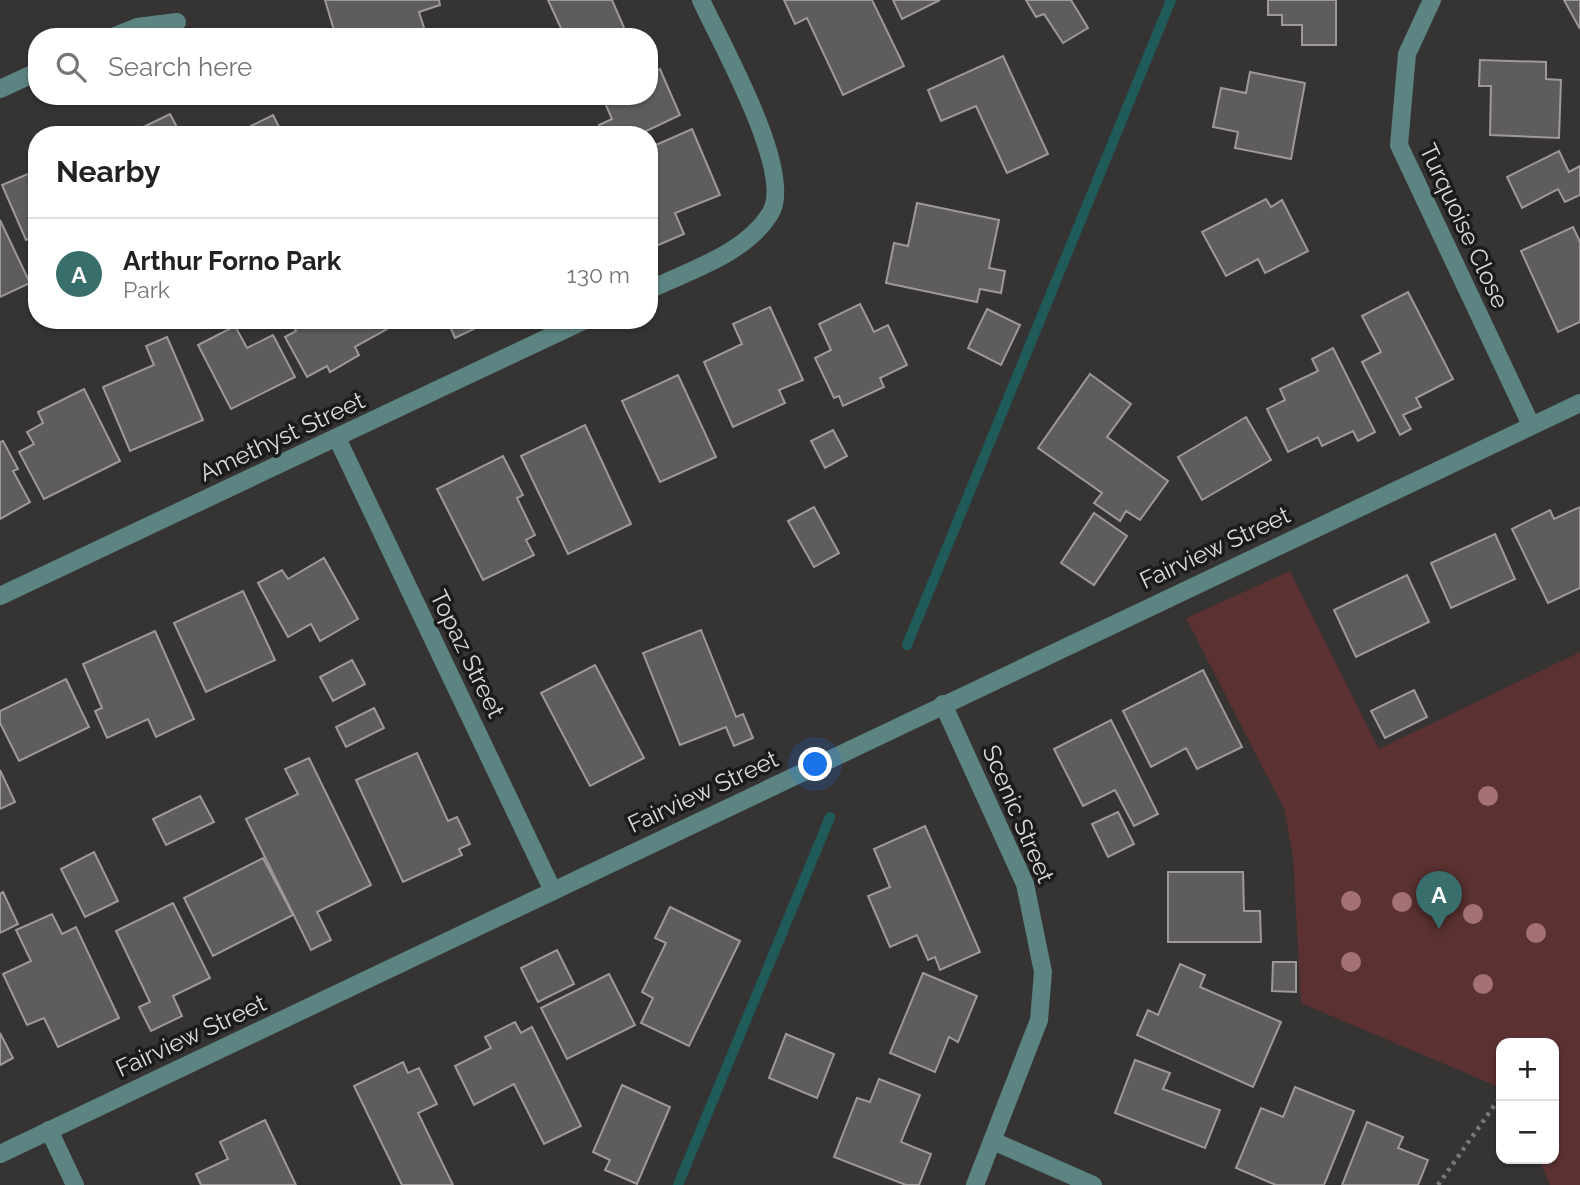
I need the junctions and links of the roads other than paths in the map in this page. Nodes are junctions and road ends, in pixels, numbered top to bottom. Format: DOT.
graph roads {
  1 [pos="701,0"];
  2 [pos="1432,0"];
  3 [pos="177,22"];
  4 [pos="134,28"];
  5 [pos="28,76"];
  6 [pos="0,89"];
  7 [pos="658,286"];
  8 [pos="566,329"];
  9 [pos="1580,403"];
  10 [pos="1531,425"];
  11 [pos="337,438"];
  12 [pos="0,596"];
  13 [pos="943,704"];
  14 [pos="553,891"];
  15 [pos="49,1130"];
  16 [pos="993,1141"];
  17 [pos="0,1154"];
  18 [pos="75,1185"];
  19 [pos="975,1185"];
  20 [pos="1093,1185"];
  1 -- 7 [label="street"];
  2 -- 10 [label="street, Turquoise Close"];
  3 -- 4 [label="street"];
  5 -- 6 [label="street"];
  8 -- 11 [label="street, Amethyst Street"];
  9 -- 10 [label="street, Fairview Street"];
  10 -- 13 [label="street, Fairview Street"];
  11 -- 12 [label="street, Amethyst Street"];
  11 -- 14 [label="street, Topaz Street"];
  13 -- 14 [label="street, Fairview Street"];
  13 -- 16 [label="street, Scenic Street"];
  14 -- 15 [label="street, Fairview Street"];
  15 -- 17 [label="street, Fairview Street"];
  15 -- 18 [label="street"];
  16 -- 19 [label="street, Scenic Street"];
  16 -- 20 [label="street"];
}
